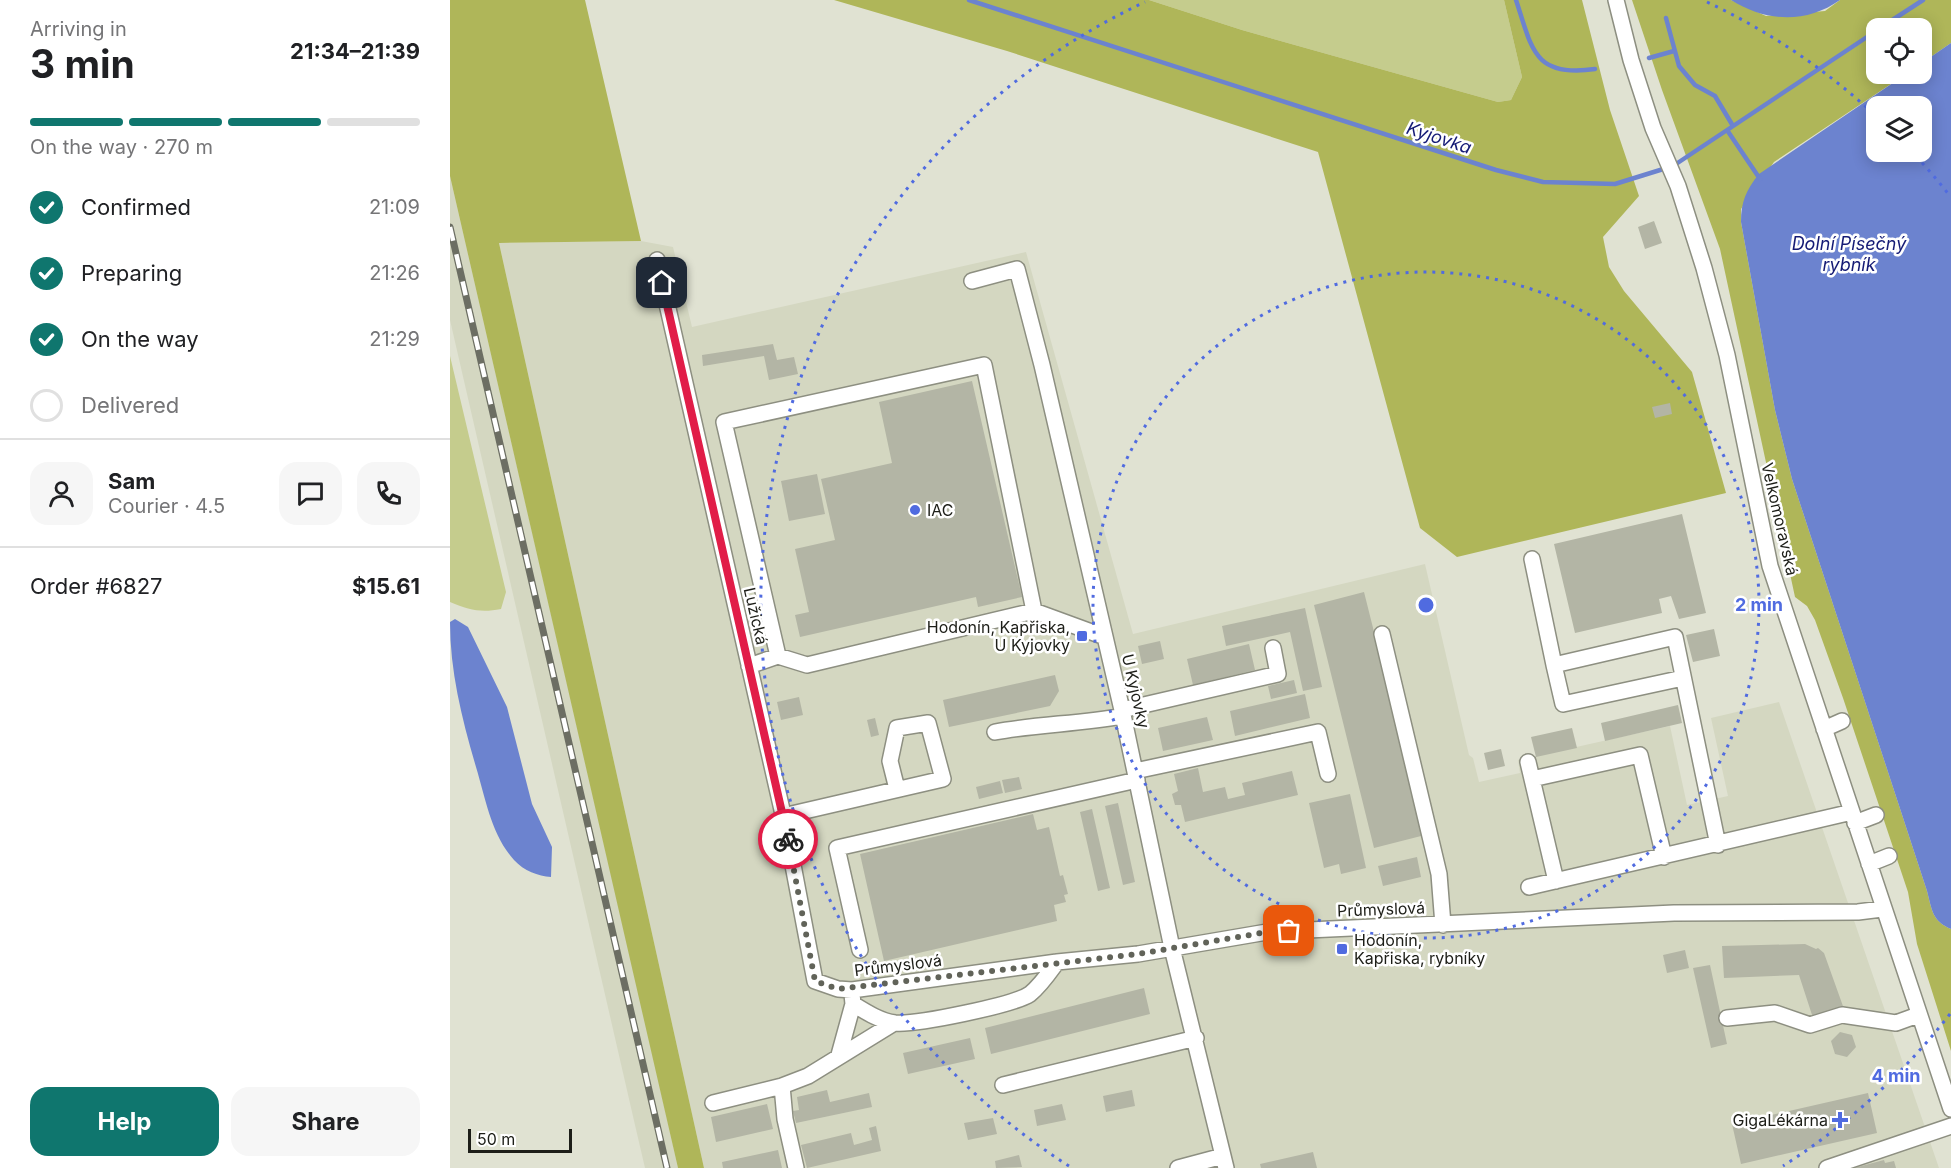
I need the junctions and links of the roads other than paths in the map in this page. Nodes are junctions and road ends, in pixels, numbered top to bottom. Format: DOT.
graph roads {
  1 [pos="1616,0"];
  2 [pos="657,260"];
  3 [pos="972,281"];
  4 [pos="1532,559"];
  5 [pos="1035,610"];
  6 [pos="1382,634"];
  7 [pos="1105,637"];
  8 [pos="1273,648"];
  9 [pos="778,656"];
  10 [pos="1554,665"];
  11 [pos="749,666"];
  12 [pos="1683,678"];
  13 [pos="1123,713"];
  14 [pos="1842,721"];
  15 [pos="1824,729"];
  16 [pos="995,732"];
  17 [pos="1528,762"];
  18 [pos="1328,774"];
  19 [pos="1136,775"];
  20 [pos="1532,779"];
  21 [pos="897,789"];
  22 [pos="1876,815"];
  23 [pos="783,816"];
  24 [pos="1853,818"];
  25 [pos="1718,844"];
  26 [pos="1889,856"];
  27 [pos="1664,857"];
  28 [pos="1869,864"];
  29 [pos="1556,881"];
  30 [pos="1529,887"];
  31 [pos="1882,909"];
  32 [pos="1443,925"];
  33 [pos="1172,948"];
  34 [pos="860,950"];
  35 [pos="1057,962"];
  36 [pos="815,981"];
  37 [pos="852,997"];
  38 [pos="1918,1015"];
  39 [pos="1727,1018"];
  40 [pos="894,1023"];
  41 [pos="1196,1038"];
  42 [pos="839,1055"];
  43 [pos="1003,1085"];
  44 [pos="782,1086"];
  45 [pos="713,1103"];
  46 [pos="1951,1109"];
  47 [pos="1951,1126"];
  48 [pos="1225,1162"];
  49 [pos="796,1168"];
  50 [pos="1178,1168"];
  51 [pos="1827,1168"];
  1 -- 15 [label="street, Velkomoravská"];
  2 -- 11 [label="street, Lužická"];
  3 -- 7 [label="street, U Kyjovky"];
  4 -- 10 [label="street"];
  5 -- 7 [label="street"];
  5 -- 9 [label="street"];
  5 -- 9 [label="street"];
  6 -- 32 [label="street"];
  7 -- 13 [label="street, U Kyjovky"];
  8 -- 13 [label="street"];
  9 -- 11 [label="street"];
  10 -- 12 [label="street"];
  10 -- 12 [label="street"];
  11 -- 23 [label="street, Lužická"];
  12 -- 25 [label="street"];
  13 -- 16 [label="street"];
  13 -- 19 [label="street, U Kyjovky"];
  14 -- 15 [label="street"];
  15 -- 24 [label="street, Velkomoravská"];
  17 -- 20 [label="street"];
  18 -- 19 [label="street"];
  19 -- 33 [label="street, U Kyjovky"];
  19 -- 34 [label="street"];
  20 -- 27 [label="street"];
  20 -- 29 [label="street"];
  21 -- 21 [label="street"];
  21 -- 23 [label="street"];
  22 -- 24 [label="street"];
  23 -- 36 [label="street, Lužická"];
  24 -- 25 [label="street"];
  24 -- 28 [label="street, Velkomoravská"];
  25 -- 27 [label="street"];
  26 -- 28 [label="street"];
  27 -- 29 [label="street"];
  28 -- 31 [label="street, Velkomoravská"];
  29 -- 30 [label="street"];
  31 -- 32 [label="street, Průmyslová"];
  31 -- 38 [label="street, Velkomoravská"];
  32 -- 33 [label="street, Průmyslová"];
  33 -- 35 [label="street, Průmyslová"];
  33 -- 41 [label="street, U Kyjovky"];
  35 -- 37 [label="street, Průmyslová"];
  35 -- 40 [label="street"];
  36 -- 37 [label="street, Průmyslová"];
  37 -- 40 [label="street"];
  37 -- 42 [label="street"];
  38 -- 39 [label="street"];
  38 -- 46 [label="street, Velkomoravská"];
  40 -- 42 [label="street"];
  41 -- 43 [label="street"];
  41 -- 48 [label="street, U Kyjovky"];
  42 -- 44 [label="street"];
  44 -- 45 [label="street"];
  44 -- 49 [label="street"];
  47 -- 51 [label="street"];
  48 -- 50 [label="street"];
}
